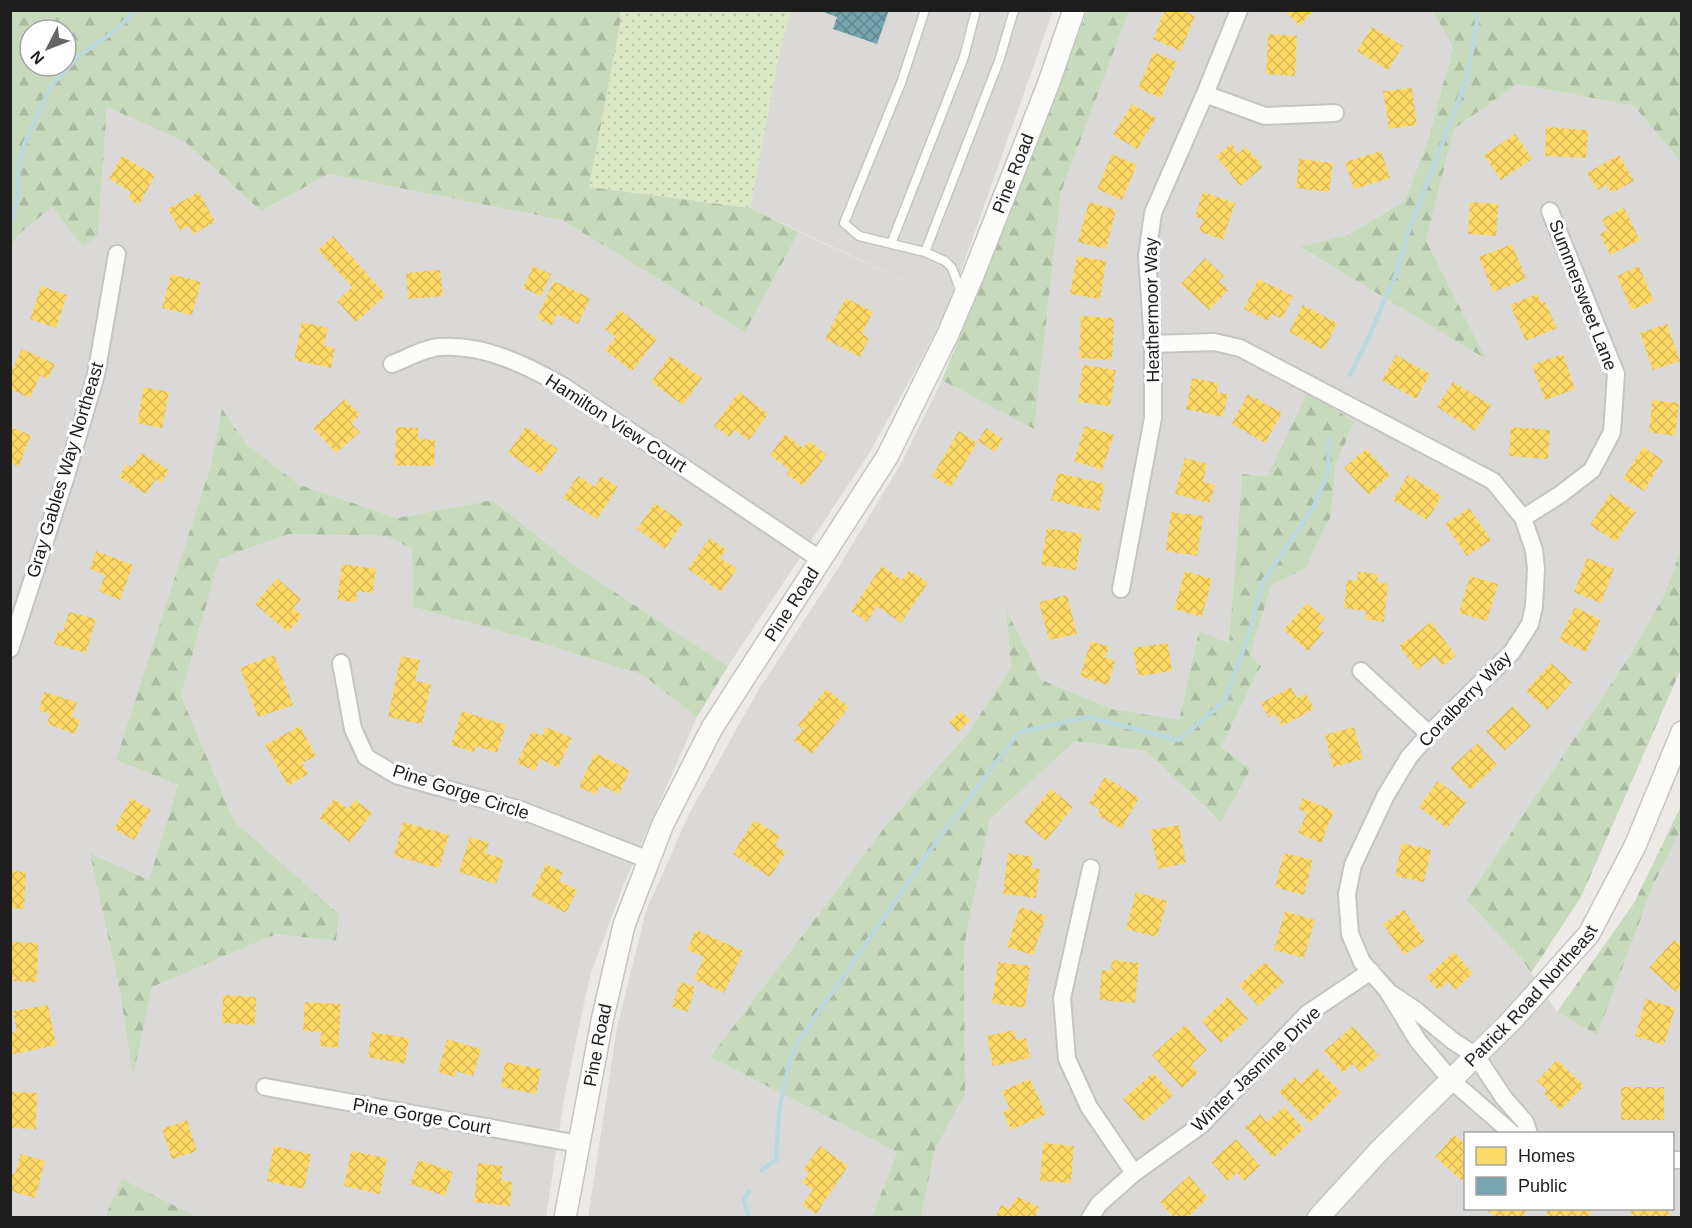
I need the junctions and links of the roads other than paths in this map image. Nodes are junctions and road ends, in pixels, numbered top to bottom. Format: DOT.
graph roads {
  1 [pos="925,10"];
  2 [pos="976,10"];
  3 [pos="1014,10"];
  4 [pos="1074,10"];
  5 [pos="1239,10"];
  6 [pos="1205,94"];
  7 [pos="1335,113"];
  8 [pos="1550,212"];
  9 [pos="891,244"];
  10 [pos="925,252"];
  11 [pos="117,254"];
  12 [pos="963,298"];
  13 [pos="1153,344"];
  14 [pos="392,364"];
  15 [pos="1523,518"];
  16 [pos="821,560"];
  17 [pos="1121,589"];
  18 [pos="10,649"];
  19 [pos="341,663"];
  20 [pos="1360,671"];
  21 [pos="1682,732"];
  22 [pos="1429,734"];
  23 [pos="649,860"];
  24 [pos="1091,868"];
  25 [pos="1371,971"];
  26 [pos="1387,990"];
  27 [pos="1476,1056"];
  28 [pos="1451,1080"];
  29 [pos="265,1087"];
  30 [pos="1511,1132"];
  31 [pos="1528,1132"];
  32 [pos="579,1144"];
  33 [pos="1134,1173"];
  34 [pos="565,1218"];
  35 [pos="1090,1218"];
  36 [pos="1318,1218"];
  1 -- 9 [label="lane"];
  2 -- 9 [label="lane"];
  3 -- 10 [label="lane"];
  4 -- 12 [label="street, Pine Road"];
  5 -- 6 [label="street, Heathermoor Way"];
  6 -- 7 [label="street"];
  6 -- 13 [label="street, Heathermoor Way"];
  8 -- 15 [label="street, Summersweet Lane"];
  9 -- 10 [label="lane"];
  10 -- 12 [label="lane"];
  11 -- 18 [label="street, Gray Gables Way Northeast"];
  12 -- 16 [label="street, Pine Road"];
  13 -- 15 [label="street, Coralberry Way"];
  13 -- 17 [label="street, Heathermoor Way"];
  14 -- 16 [label="street, Hamilton View Court"];
  15 -- 22 [label="street, Coralberry Way"];
  16 -- 23 [label="street, Pine Road"];
  19 -- 23 [label="street, Pine Gorge Circle"];
  20 -- 22 [label="street"];
  21 -- 27 [label="street, Patrick Road Northeast"];
  22 -- 25 [label="street, Coralberry Way"];
  23 -- 32 [label="street, Pine Road"];
  24 -- 33 [label="street"];
  25 -- 26 [label="street, Coralberry Way"];
  25 -- 33 [label="street, Winter Jasmine Drive"];
  26 -- 27 [label="street, Coralberry Way"];
  26 -- 28 [label="street, Coralberry Way"];
  27 -- 28 [label="street, Patrick Road Northeast"];
  27 -- 31 [label="street, Coralberry Way"];
  28 -- 30 [label="street, Coralberry Way"];
  28 -- 36 [label="street, Patrick Road Northeast"];
  29 -- 32 [label="street, Pine Gorge Court"];
  32 -- 34 [label="street, Pine Road"];
  33 -- 35 [label="street, Winter Jasmine Drive"];
}
